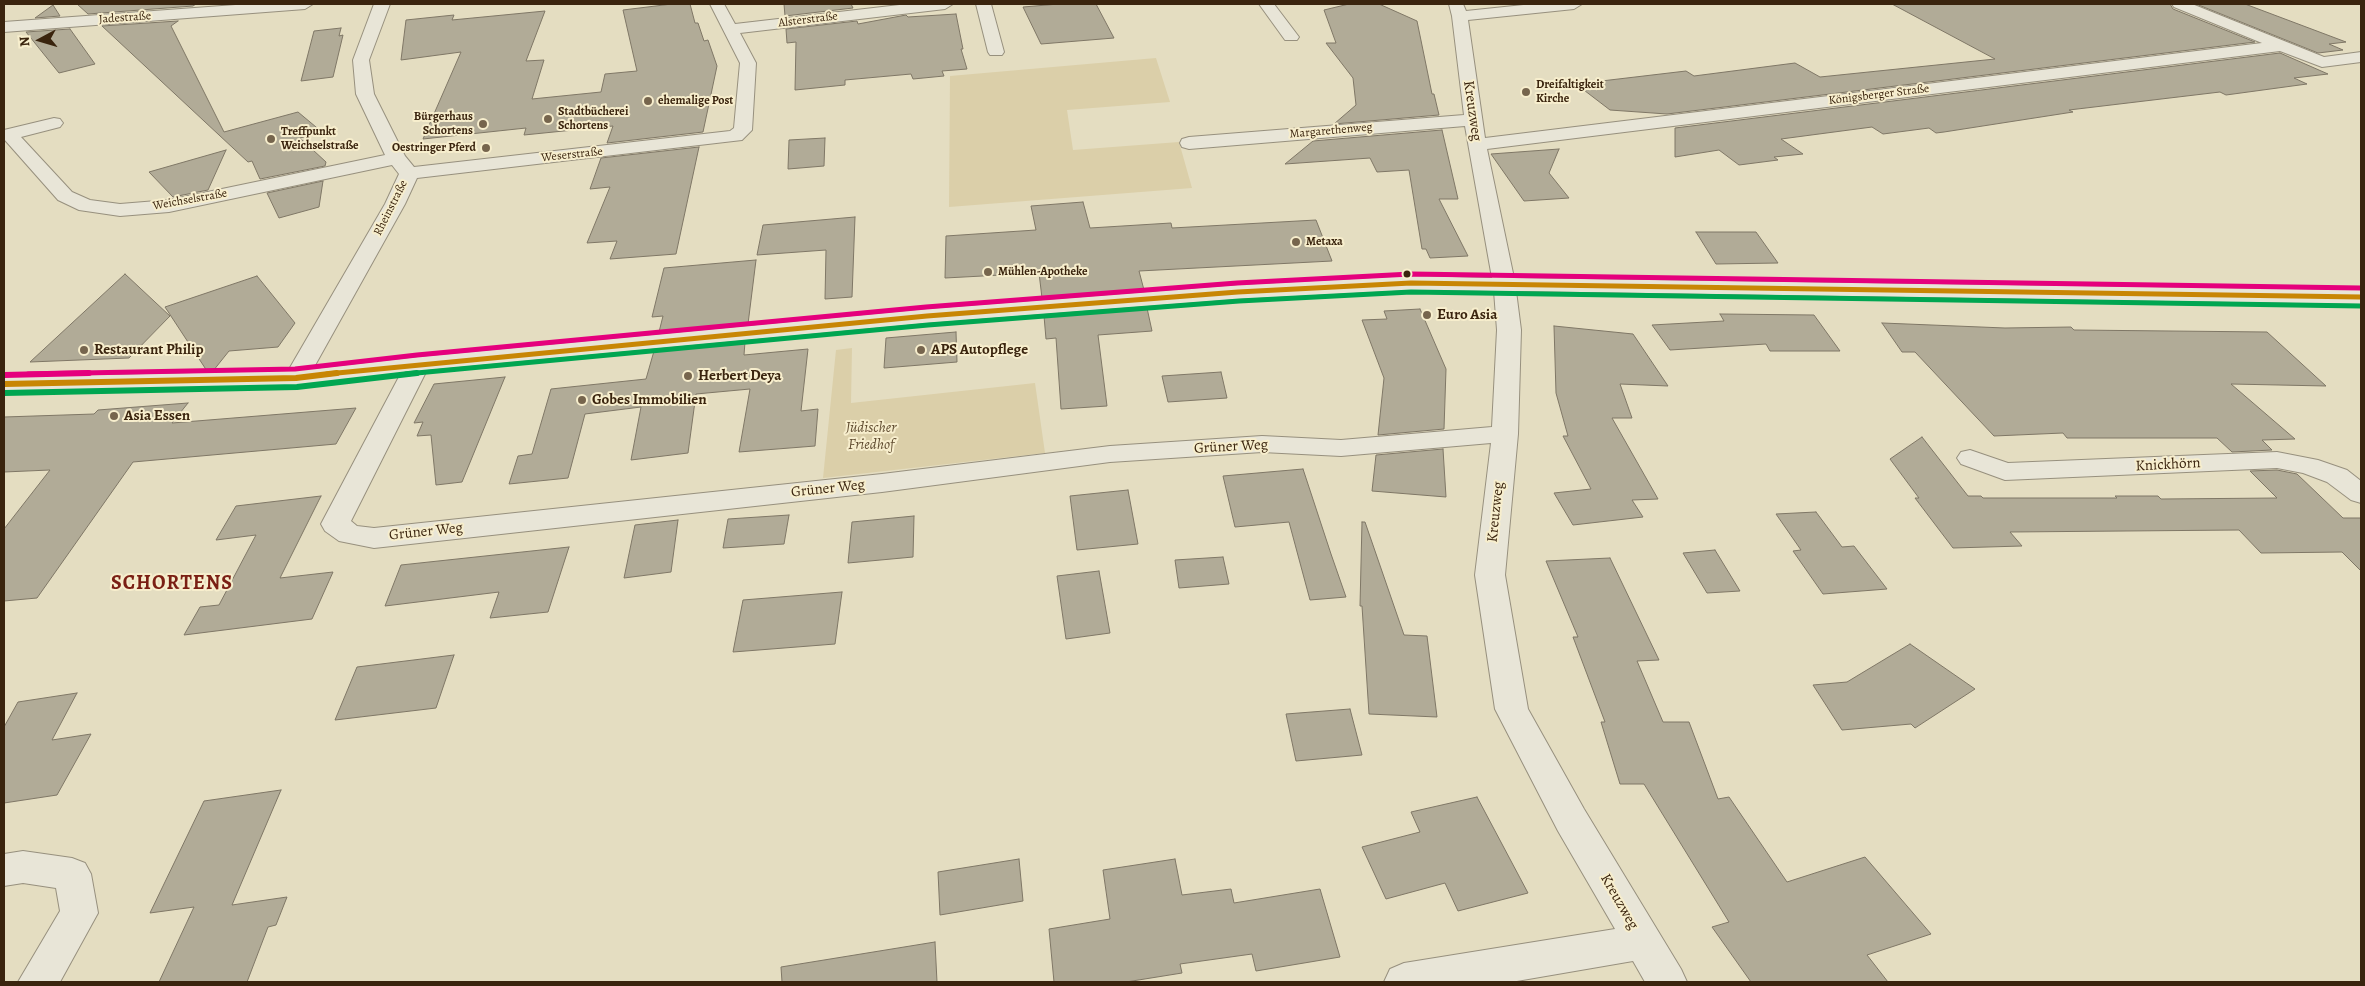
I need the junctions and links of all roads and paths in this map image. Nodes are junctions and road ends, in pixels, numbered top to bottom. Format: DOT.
graph roads {
  1 [pos="305,4"];
  2 [pos="382,4"];
  3 [pos="718,4"];
  4 [pos="945,4"];
  5 [pos="983,4"];
  6 [pos="1266,4"];
  7 [pos="1574,4"];
  8 [pos="2179,4"];
  9 [pos="1458,10"];
  10 [pos="4,27"];
  11 [pos="731,29"];
  12 [pos="1291,37"];
  13 [pos="2281,46"];
  14 [pos="996,52"];
  15 [pos="2361,57"];
  16 [pos="1473,120"];
  17 [pos="54,123"];
  18 [pos="6,134"];
  19 [pos="1189,143"];
  20 [pos="1477,145"];
  21 [pos="403,165"];
  22 [pos="1504,282"];
  23 [pos="2361,297"];
  24 [pos="418,364"];
  25 [pos="296,378"];
  26 [pos="4,384"];
  27 [pos="1505,434"];
  28 [pos="1970,458"];
  29 [pos="2361,494"];
  30 [pos="4,870"];
  31 [pos="1642,942"];
  32 [pos="38,982"];
  33 [pos="1404,982"];
  34 [pos="1667,982"];
  1 -- 10 [label="street, Jadestraße"];
  2 -- 21 [label="street, Rheinstraße"];
  3 -- 11 [label="street"];
  4 -- 11 [label="street, Alsterstraße"];
  5 -- 14 [label="street"];
  6 -- 12 [label="street"];
  7 -- 9 [label="street"];
  8 -- 13 [label="street, Königsberger Straße"];
  9 -- 16 [label="street, Kreuzweg"];
  11 -- 21 [label="street, Weserstraße"];
  13 -- 15 [label="street, Königsberger Straße"];
  13 -- 20 [label="street, Königsberger Straße"];
  16 -- 19 [label="street, Margarethenweg"];
  16 -- 20 [label="street, Kreuzweg"];
  17 -- 18 [label="street, Weichselstraße"];
  18 -- 21 [label="street, Weichselstraße"];
  20 -- 22 [label="street, Kreuzweg"];
  21 -- 25 [label="street, Rheinstraße"];
  22 -- 23 [label="street"];
  22 -- 24 [label="street"];
  22 -- 27 [label="street, Kreuzweg"];
  24 -- 25 [label="street"];
  24 -- 27 [label="street, Grüner Weg"];
  25 -- 26 [label="street"];
  27 -- 31 [label="street, Kreuzweg"];
  28 -- 29 [label="street, Knickhörn"];
  30 -- 32 [label="street"];
  31 -- 33 [label="street"];
  31 -- 34 [label="street, Kreuzweg"];
}
